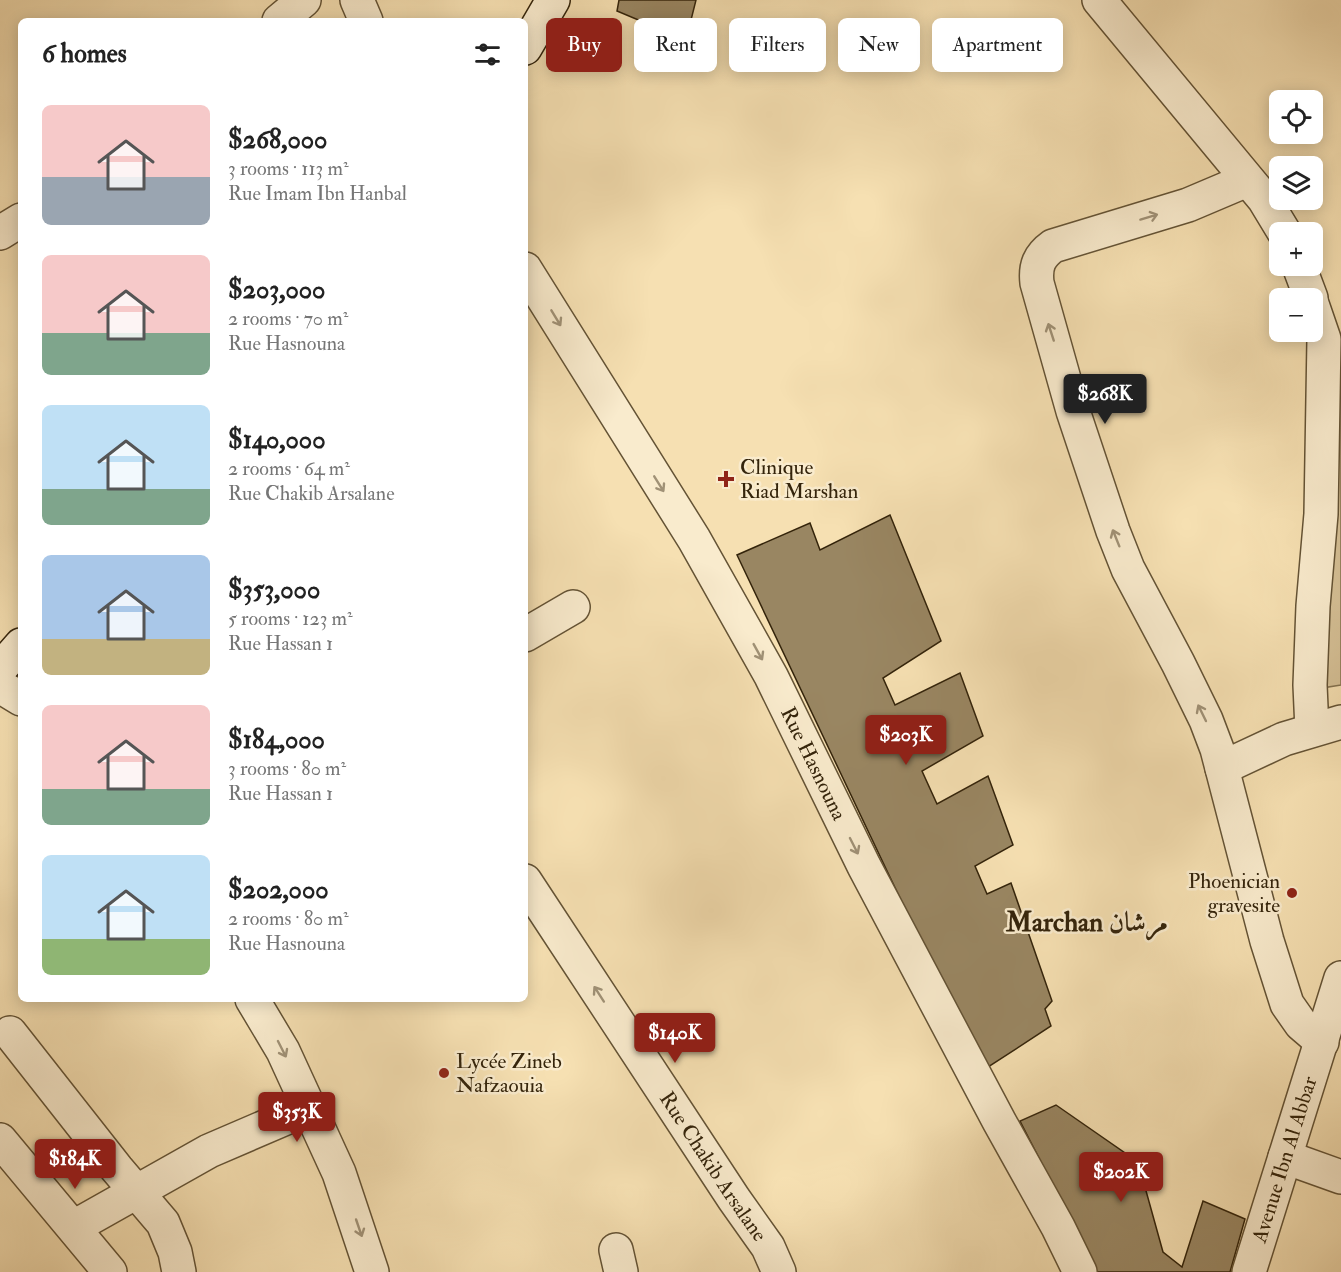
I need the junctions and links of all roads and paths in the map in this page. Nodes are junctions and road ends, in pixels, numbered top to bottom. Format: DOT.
graph roads {
  1 [pos="304,0"];
  2 [pos="357,0"];
  3 [pos="553,0"];
  4 [pos="1099,0"];
  5 [pos="283,18"];
  6 [pos="365,18"];
  7 [pos="528,43"];
  8 [pos="1247,180"];
  9 [pos="18,222"];
  10 [pos="1278,222"];
  11 [pos="0,233"];
  12 [pos="528,274"];
  13 [pos="1323,323"];
  14 [pos="1332,338"];
  15 [pos="573,607"];
  16 [pos="528,633"];
  17 [pos="18,648"];
  18 [pos="0,669"];
  19 [pos="0,686"];
  20 [pos="18,697"];
  21 [pos="1327,726"];
  22 [pos="1222,768"];
  23 [pos="528,886"];
  24 [pos="1341,978"];
  25 [pos="254,1002"];
  26 [pos="10,1033"];
  27 [pos="1322,1042"];
  28 [pos="309,1108"];
  29 [pos="0,1140"];
  30 [pos="1285,1157"];
  31 [pos="1341,1177"];
  32 [pos="138,1191"];
  33 [pos="74,1227"];
  34 [pos="110,1272"];
  35 [pos="178,1272"];
  36 [pos="372,1272"];
  37 [pos="779,1272"];
  38 [pos="1080,1272"];
  39 [pos="1249,1272"];
  1 -- 5 [label="street"];
  2 -- 6 [label="street"];
  3 -- 7 [label="street"];
  4 -- 8 [label="street"];
  8 -- 10 [label="street"];
  22 -- 8 [label="street, one-way"];
  9 -- 11 [label="street"];
  12 -- 38 [label="street, Rue Hasnouna, one-way"];
  13 -- 14 [label="street"];
  14 -- 21 [label="street"];
  15 -- 16 [label="street"];
  17 -- 18 [label="street"];
  19 -- 20 [label="street"];
  21 -- 22 [label="street"];
  22 -- 27 [label="street"];
  37 -- 23 [label="street, Rue Chakib Arsalane, one-way"];
  24 -- 27 [label="street, Avenue Ibn Al Abbar"];
  25 -- 28 [label="street, one-way"];
  26 -- 32 [label="street"];
  27 -- 30 [label="street, Avenue Ibn Al Abbar"];
  28 -- 32 [label="street"];
  28 -- 36 [label="street, one-way"];
  29 -- 33 [label="street"];
  30 -- 31 [label="street"];
  30 -- 39 [label="street, Avenue Ibn Al Abbar"];
  32 -- 33 [label="street"];
  32 -- 35 [label="street"];
  33 -- 34 [label="street"];
}
